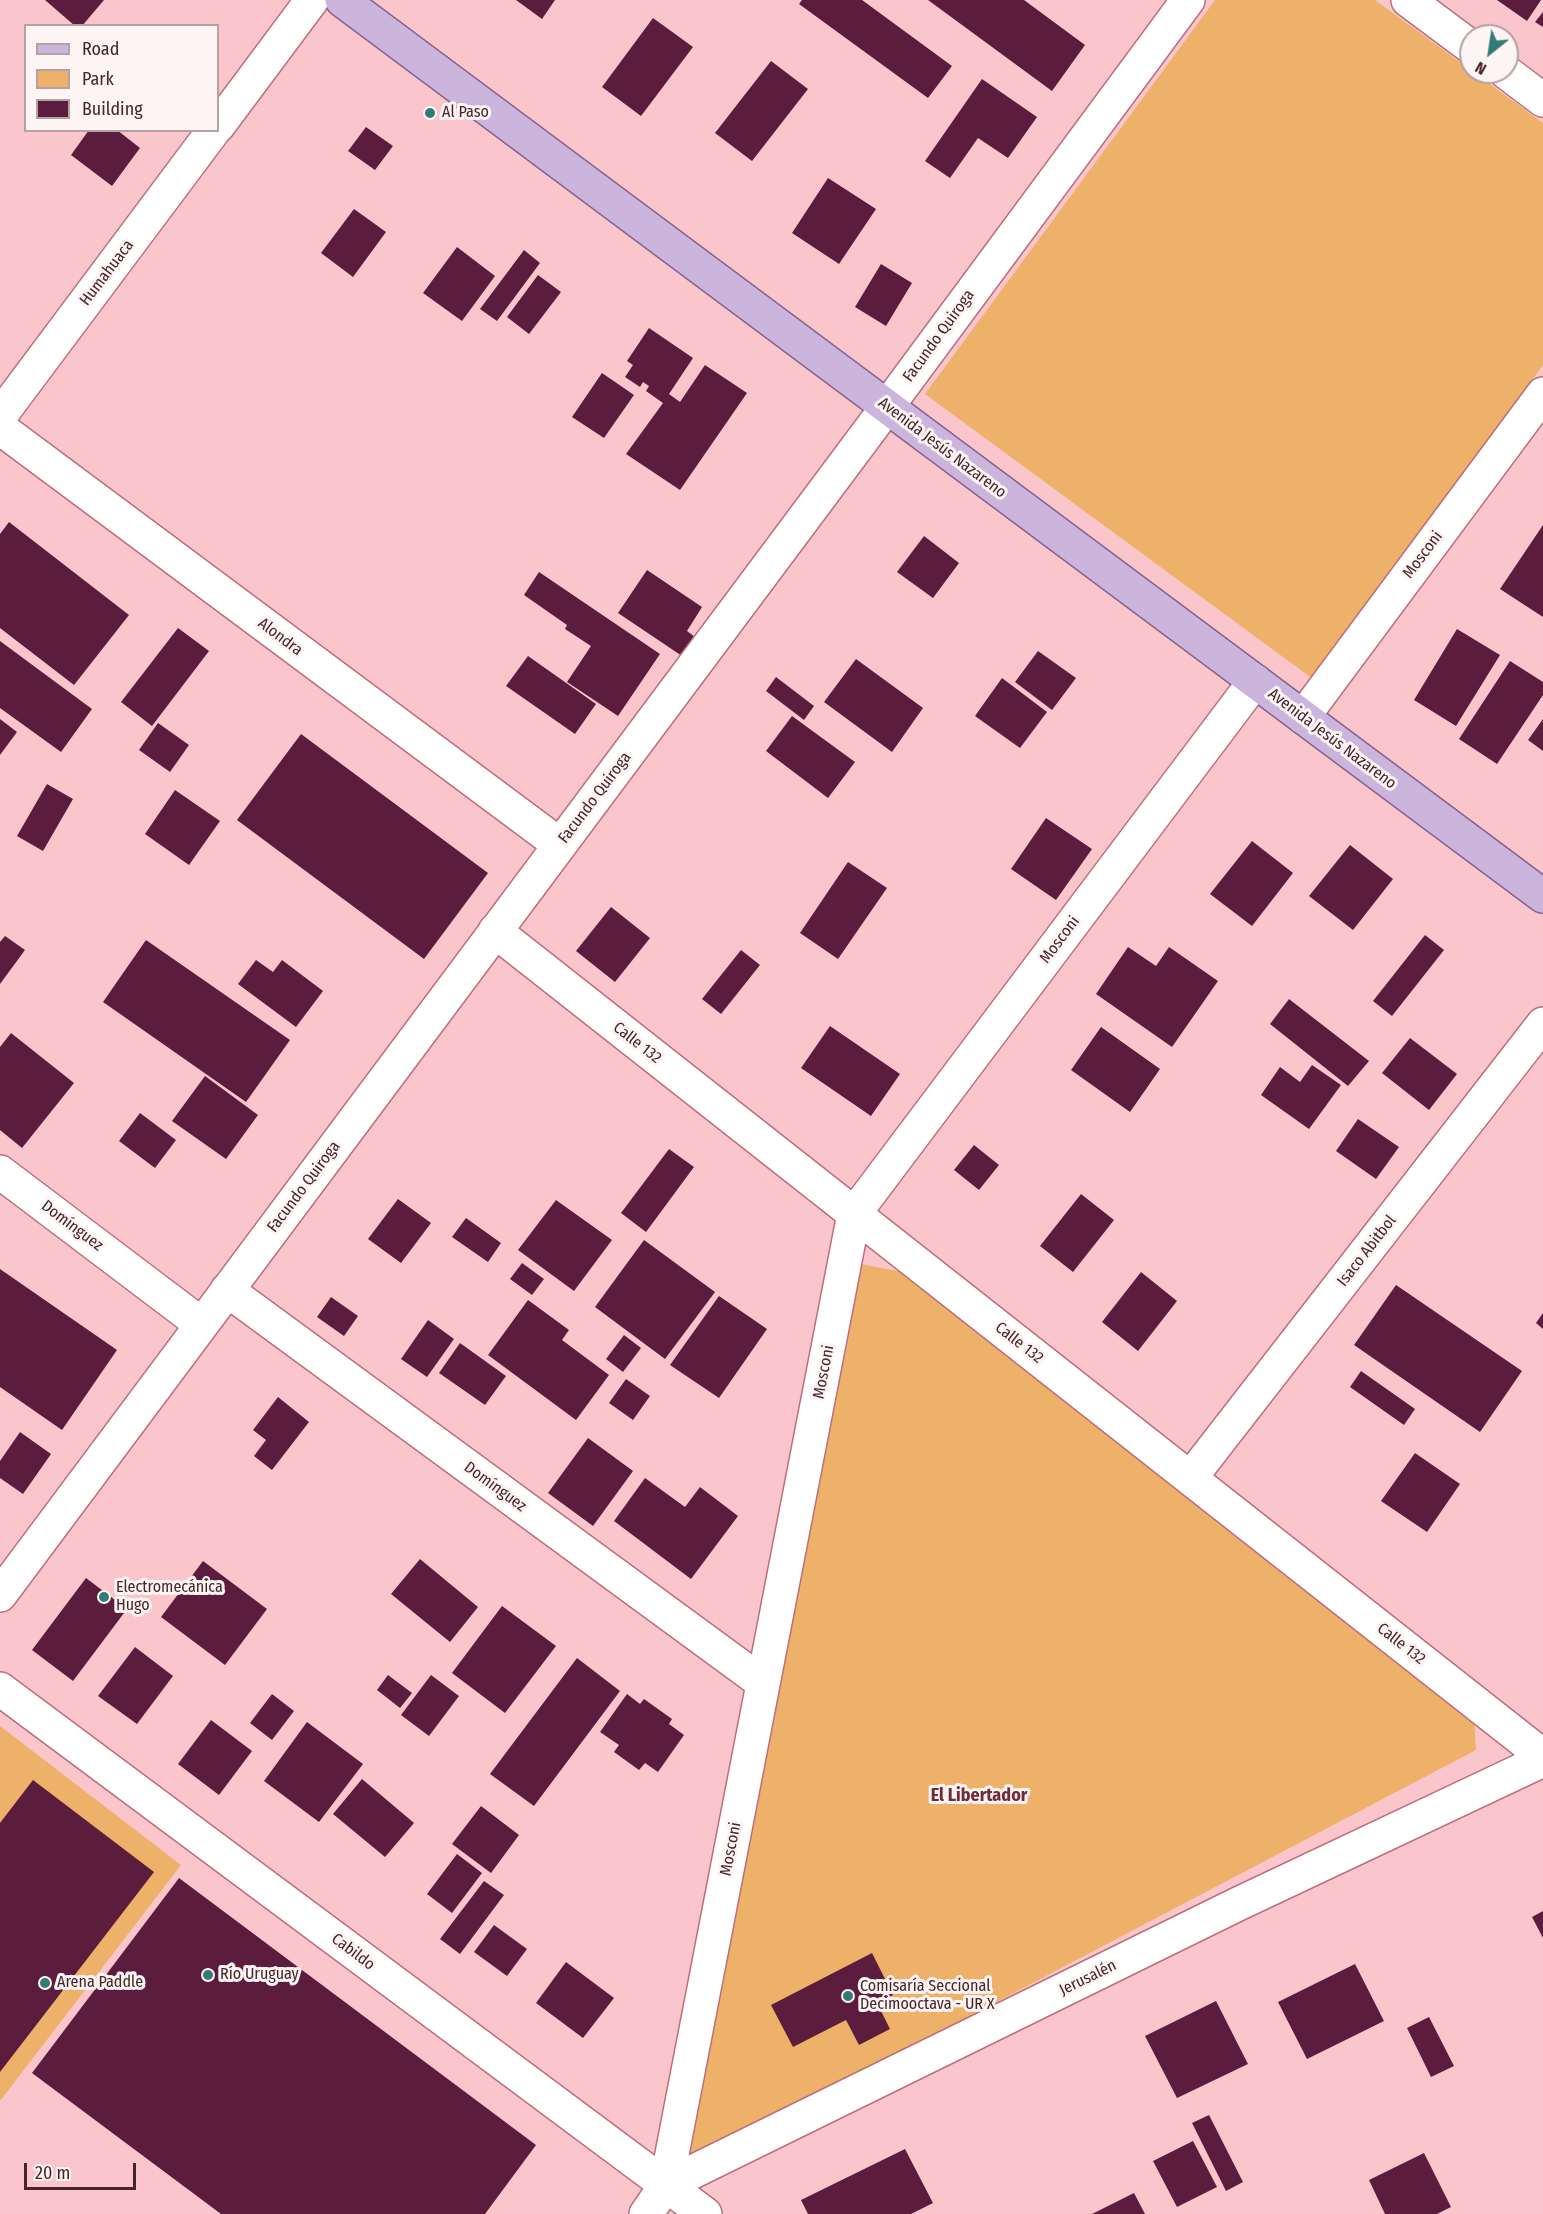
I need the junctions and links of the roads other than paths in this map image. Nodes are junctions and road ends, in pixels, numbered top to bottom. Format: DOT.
graph roads {
  1 [pos="312,0"];
  2 [pos="342,0"];
  3 [pos="1188,0"];
  4 [pos="1408,0"];
  5 [pos="1459,38"];
  6 [pos="1519,82"];
  7 [pos="1543,100"];
  8 [pos="219,125"];
  9 [pos="213,132"];
  10 [pos="1543,394"];
  11 [pos="887,407"];
  12 [pos="0,416"];
  13 [pos="0,428"];
  14 [pos="1256,681"];
  15 [pos="1303,717"];
  16 [pos="560,845"];
  17 [pos="1543,896"];
  18 [pos="495,931"];
  19 [pos="1543,1024"];
  20 [pos="0,1172"];
  21 [pos="854,1214"];
  22 [pos="227,1290"];
  23 [pos="201,1324"];
  24 [pos="1191,1477"];
  25 [pos="0,1595"];
  26 [pos="763,1683"];
  27 [pos="0,1689"];
  28 [pos="1543,1758"];
  29 [pos="666,2185"];
  30 [pos="646,2214"];
  31 [pos="705,2214"];
  1 -- 8 [label="street"];
  2 -- 11 [label="main road, Avenida Jesús Nazareno"];
  3 -- 11 [label="street, Facundo Quiroga"];
  4 -- 5 [label="street"];
  6 -- 7 [label="street"];
  9 -- 12 [label="street, Humahuaca"];
  10 -- 15 [label="street, Mosconi"];
  11 -- 14 [label="main road, Avenida Jesús Nazareno"];
  11 -- 16 [label="street, Facundo Quiroga"];
  13 -- 16 [label="street, Alondra"];
  14 -- 15 [label="main road, Avenida Jesús Nazareno"];
  14 -- 21 [label="street, Mosconi"];
  15 -- 17 [label="main road, Avenida Jesús Nazareno"];
  16 -- 18 [label="street, Facundo Quiroga"];
  18 -- 21 [label="street, Calle 132"];
  18 -- 22 [label="street, Facundo Quiroga"];
  19 -- 24 [label="street, Isaco Abitbol"];
  20 -- 23 [label="street, Domínguez"];
  21 -- 24 [label="street, Calle 132"];
  21 -- 26 [label="street, Mosconi"];
  22 -- 23 [label="street, Facundo Quiroga"];
  22 -- 26 [label="street, Domínguez"];
  23 -- 25 [label="street, Facundo Quiroga"];
  24 -- 28 [label="street, Calle 132"];
  26 -- 29 [label="street, Mosconi"];
  27 -- 29 [label="street, Cabildo"];
  28 -- 29 [label="street, Jerusalén"];
  29 -- 30 [label="street, Jerusalén"];
  29 -- 31 [label="street, Cabildo"];
}
